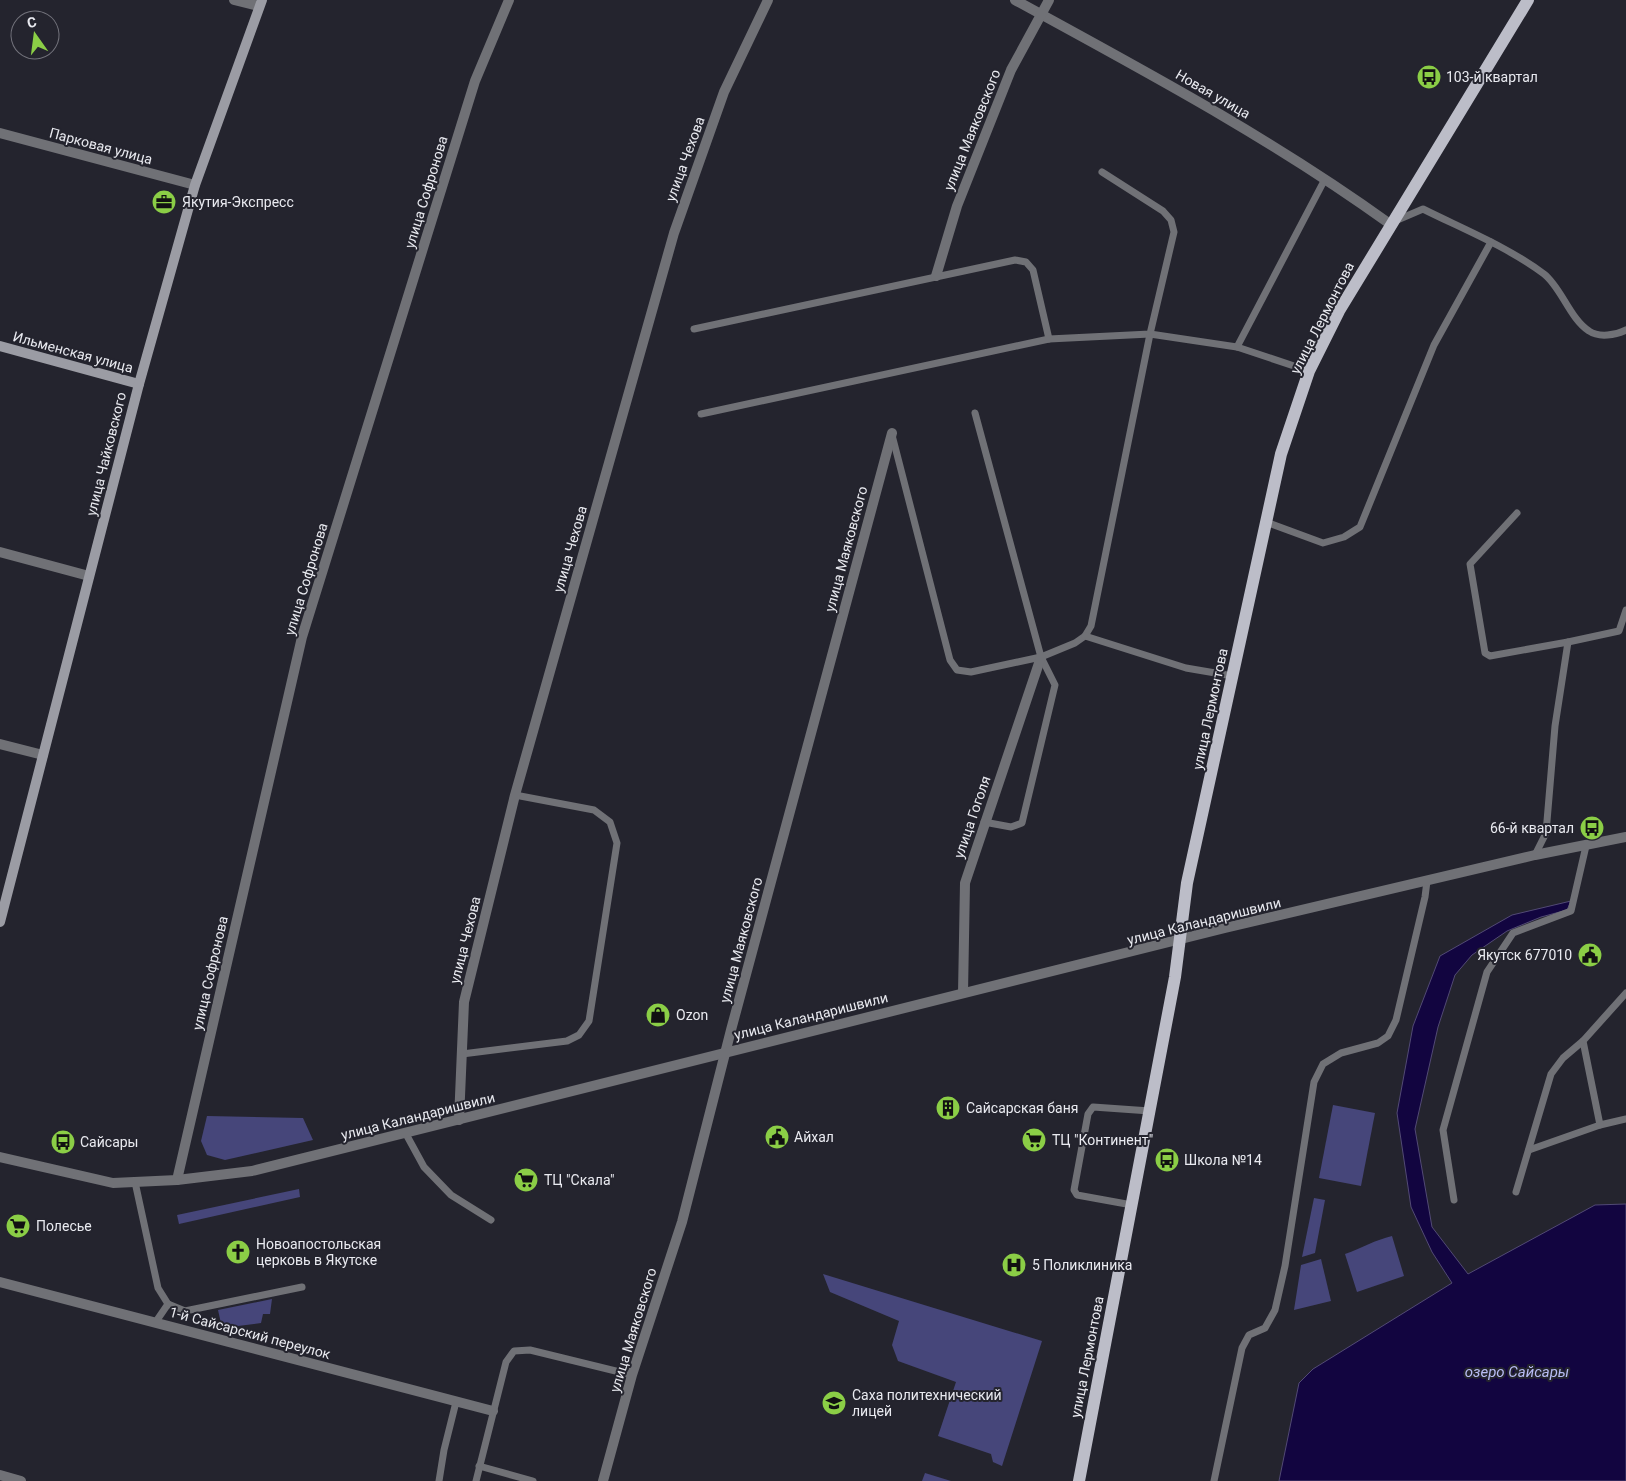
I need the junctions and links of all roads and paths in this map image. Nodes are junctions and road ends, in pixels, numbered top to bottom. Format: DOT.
graph roads {
  1 [pos="234,0"];
  2 [pos="508,0"];
  3 [pos="768,0"];
  4 [pos="1016,0"];
  5 [pos="1049,0"];
  6 [pos="1528,0"];
  7 [pos="260,3"];
  8 [pos="1040,13"];
  9 [pos="0,133"];
  10 [pos="1102,172"];
  11 [pos="1325,178"];
  12 [pos="195,185"];
  13 [pos="1390,224"];
  14 [pos="1491,242"];
  15 [pos="936,276"];
  16 [pos="694,329"];
  17 [pos="1626,330"];
  18 [pos="1150,334"];
  19 [pos="1049,339"];
  20 [pos="0,346"];
  21 [pos="1237,347"];
  22 [pos="1308,371"];
  23 [pos="139,384"];
  24 [pos="975,413"];
  25 [pos="700,414"];
  26 [pos="892,433"];
  27 [pos="1517,512"];
  28 [pos="1266,522"];
  29 [pos="0,552"];
  30 [pos="89,576"];
  31 [pos="1626,610"];
  32 [pos="1085,636"];
  33 [pos="1568,642"];
  34 [pos="1041,657"];
  35 [pos="1233,676"];
  36 [pos="0,744"];
  37 [pos="43,755"];
  38 [pos="515,795"];
  39 [pos="984,822"];
  40 [pos="1626,837"];
  41 [pos="1586,846"];
  42 [pos="1535,855"];
  43 [pos="1427,880"];
  44 [pos="0,922"];
  45 [pos="1180,941"];
  46 [pos="963,993"];
  47 [pos="1626,993"];
  48 [pos="1582,1042"];
  49 [pos="725,1052"];
  50 [pos="462,1054"];
  51 [pos="1150,1111"];
  52 [pos="1626,1119"];
  53 [pos="459,1120"];
  54 [pos="1600,1125"];
  55 [pos="406,1134"];
  56 [pos="1529,1150"];
  57 [pos="0,1157"];
  58 [pos="177,1180"];
  59 [pos="135,1182"];
  60 [pos="1516,1192"];
  61 [pos="1454,1200"];
  62 [pos="1132,1205"];
  63 [pos="491,1220"];
  64 [pos="0,1282"];
  65 [pos="302,1287"];
  66 [pos="168,1304"];
  67 [pos="155,1323"];
  68 [pos="632,1375"];
  69 [pos="456,1402"];
  70 [pos="493,1411"];
  71 [pos="480,1466"];
  72 [pos="0,1475"];
  73 [pos="21,1481"];
  74 [pos="439,1481"];
  75 [pos="476,1481"];
  76 [pos="533,1481"];
  77 [pos="604,1481"];
  78 [pos="1079,1481"];
  79 [pos="1214,1481"];
  1 -- 7 [label="street"];
  2 -- 58 [label="street, улица Софронова"];
  3 -- 38 [label="street, улица Чехова"];
  4 -- 8 [label="street, Новая улица"];
  5 -- 8 [label="street, улица Маяковского"];
  6 -- 13 [label="main road, улица Лермонтова"];
  7 -- 12 [label="main road, улица Чайковского"];
  8 -- 11 [label="street, Новая улица"];
  8 -- 15 [label="street, улица Маяковского"];
  9 -- 12 [label="street, Парковая улица"];
  10 -- 18 [label="lane"];
  11 -- 13 [label="street, Новая улица"];
  11 -- 21 [label="lane"];
  12 -- 23 [label="main road, улица Чайковского"];
  13 -- 14 [label="lane"];
  13 -- 22 [label="main road, улица Лермонтова"];
  14 -- 17 [label="lane"];
  14 -- 28 [label="lane"];
  15 -- 16 [label="lane"];
  15 -- 19 [label="lane"];
  18 -- 19 [label="lane"];
  18 -- 21 [label="lane"];
  18 -- 32 [label="lane"];
  19 -- 25 [label="lane"];
  20 -- 23 [label="main road, Ильменская улица"];
  21 -- 22 [label="lane"];
  22 -- 28 [label="main road, улица Лермонтова"];
  23 -- 30 [label="main road, улица Чайковского"];
  24 -- 34 [label="lane"];
  26 -- 34 [label="lane"];
  26 -- 49 [label="street, улица Маяковского"];
  27 -- 33 [label="lane"];
  28 -- 35 [label="main road, улица Лермонтова"];
  29 -- 30 [label="street"];
  30 -- 37 [label="main road, улица Чайковского"];
  31 -- 33 [label="lane"];
  32 -- 34 [label="lane"];
  32 -- 35 [label="lane"];
  33 -- 42 [label="lane"];
  34 -- 39 [label="street, улица Гоголя"];
  34 -- 39 [label="lane"];
  35 -- 45 [label="main road, улица Лермонтова"];
  36 -- 37 [label="street"];
  37 -- 44 [label="main road, улица Чайковского"];
  38 -- 50 [label="street, улица Чехова"];
  38 -- 50 [label="lane"];
  39 -- 46 [label="street, улица Гоголя"];
  40 -- 41 [label="street, улица Каландаришвили"];
  41 -- 42 [label="street, улица Каландаришвили"];
  41 -- 61 [label="lane"];
  42 -- 43 [label="street, улица Каландаришвили"];
  43 -- 45 [label="street, улица Каландаришвили"];
  43 -- 79 [label="lane"];
  45 -- 46 [label="street, улица Каландаришвили"];
  45 -- 51 [label="main road, улица Лермонтова"];
  46 -- 49 [label="street, улица Каландаришвили"];
  47 -- 48 [label="lane"];
  48 -- 54 [label="lane"];
  48 -- 56 [label="lane"];
  49 -- 53 [label="street, улица Каландаришвили"];
  49 -- 68 [label="street, улица Маяковского"];
  50 -- 53 [label="street, улица Чехова"];
  51 -- 62 [label="main road, улица Лермонтова"];
  51 -- 62 [label="lane"];
  52 -- 54 [label="lane"];
  53 -- 55 [label="street, улица Каландаришвили"];
  54 -- 56 [label="lane"];
  55 -- 58 [label="street, улица Каландаришвили"];
  55 -- 63 [label="lane"];
  56 -- 60 [label="lane"];
  57 -- 59 [label="street, улица Каландаришвили"];
  58 -- 59 [label="street, улица Каландаришвили"];
  59 -- 66 [label="lane"];
  62 -- 78 [label="main road, улица Лермонтова"];
  64 -- 67 [label="street, 1-й Сайсарский переулок"];
  65 -- 66 [label="lane"];
  66 -- 67 [label="lane"];
  67 -- 69 [label="street, 1-й Сайсарский переулок"];
  68 -- 70 [label="lane"];
  68 -- 77 [label="street, улица Маяковского"];
  69 -- 70 [label="street, 1-й Сайсарский переулок"];
  69 -- 74 [label="lane"];
  70 -- 71 [label="lane"];
  71 -- 75 [label="lane"];
  71 -- 76 [label="lane"];
  72 -- 73 [label="street"];
}
